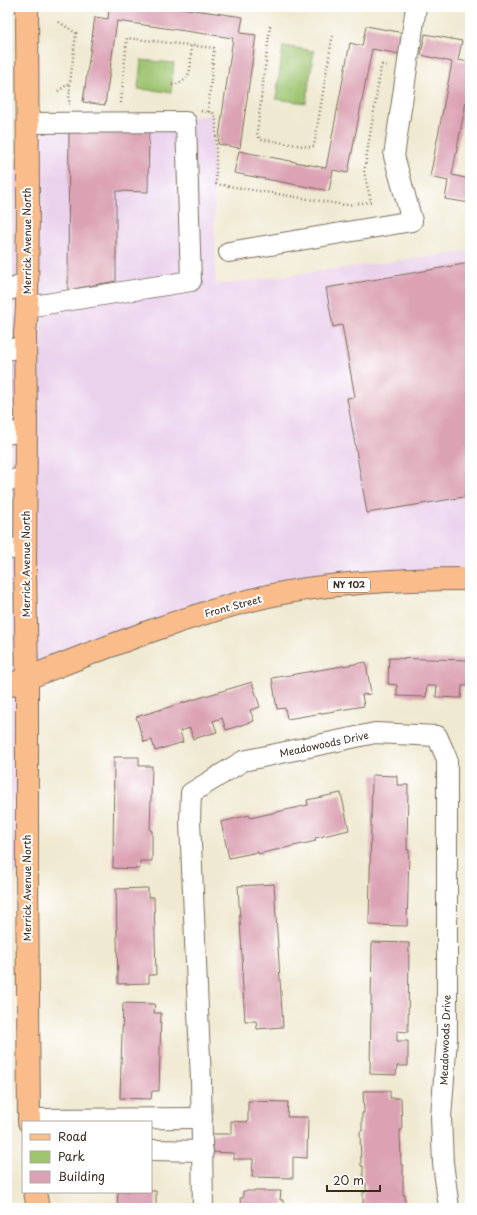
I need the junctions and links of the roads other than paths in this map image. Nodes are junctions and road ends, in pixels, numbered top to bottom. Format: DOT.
graph roads {
  1 [pos="27,7"];
  2 [pos="416,7"];
  3 [pos="28,123"];
  4 [pos="229,252"];
  5 [pos="27,283"];
  6 [pos="7,291"];
  7 [pos="27,307"];
  8 [pos="16,348"];
  9 [pos="17,432"];
  10 [pos="16,480"];
  11 [pos="16,549"];
  12 [pos="470,579"];
  13 [pos="27,678"];
  14 [pos="7,686"];
  15 [pos="202,1118"];
  16 [pos="29,1121"];
  17 [pos="152,1150"];
  18 [pos="202,1151"];
  19 [pos="27,1193"];
  20 [pos="35,1193"];
  21 [pos="26,1208"];
  22 [pos="38,1208"];
  23 [pos="204,1208"];
  24 [pos="449,1208"];
  1 -- 3 [label="main road, Merrick Avenue North"];
  2 -- 4 [label="street"];
  3 -- 5 [label="main road, Merrick Avenue North"];
  3 -- 7 [label="street"];
  5 -- 6 [label="street"];
  5 -- 7 [label="main road, Merrick Avenue North"];
  7 -- 8 [label="main road, Merrick Avenue North"];
  8 -- 9 [label="main road, Merrick Avenue North"];
  9 -- 10 [label="main road, Merrick Avenue North"];
  10 -- 11 [label="main road, Merrick Avenue North"];
  11 -- 13 [label="main road, Merrick Avenue North"];
  12 -- 13 [label="main road, Front Street / NY 102"];
  13 -- 14 [label="main road, Front Street / NY 102"];
  13 -- 16 [label="main road, Merrick Avenue North"];
  15 -- 16 [label="street"];
  15 -- 18 [label="street, Meadowoods Drive"];
  15 -- 24 [label="street, Meadowoods Drive"];
  17 -- 18 [label="street"];
  18 -- 23 [label="street, Meadowoods Drive"];
  19 -- 21 [label="main road"];
  20 -- 22 [label="main road"];
}
